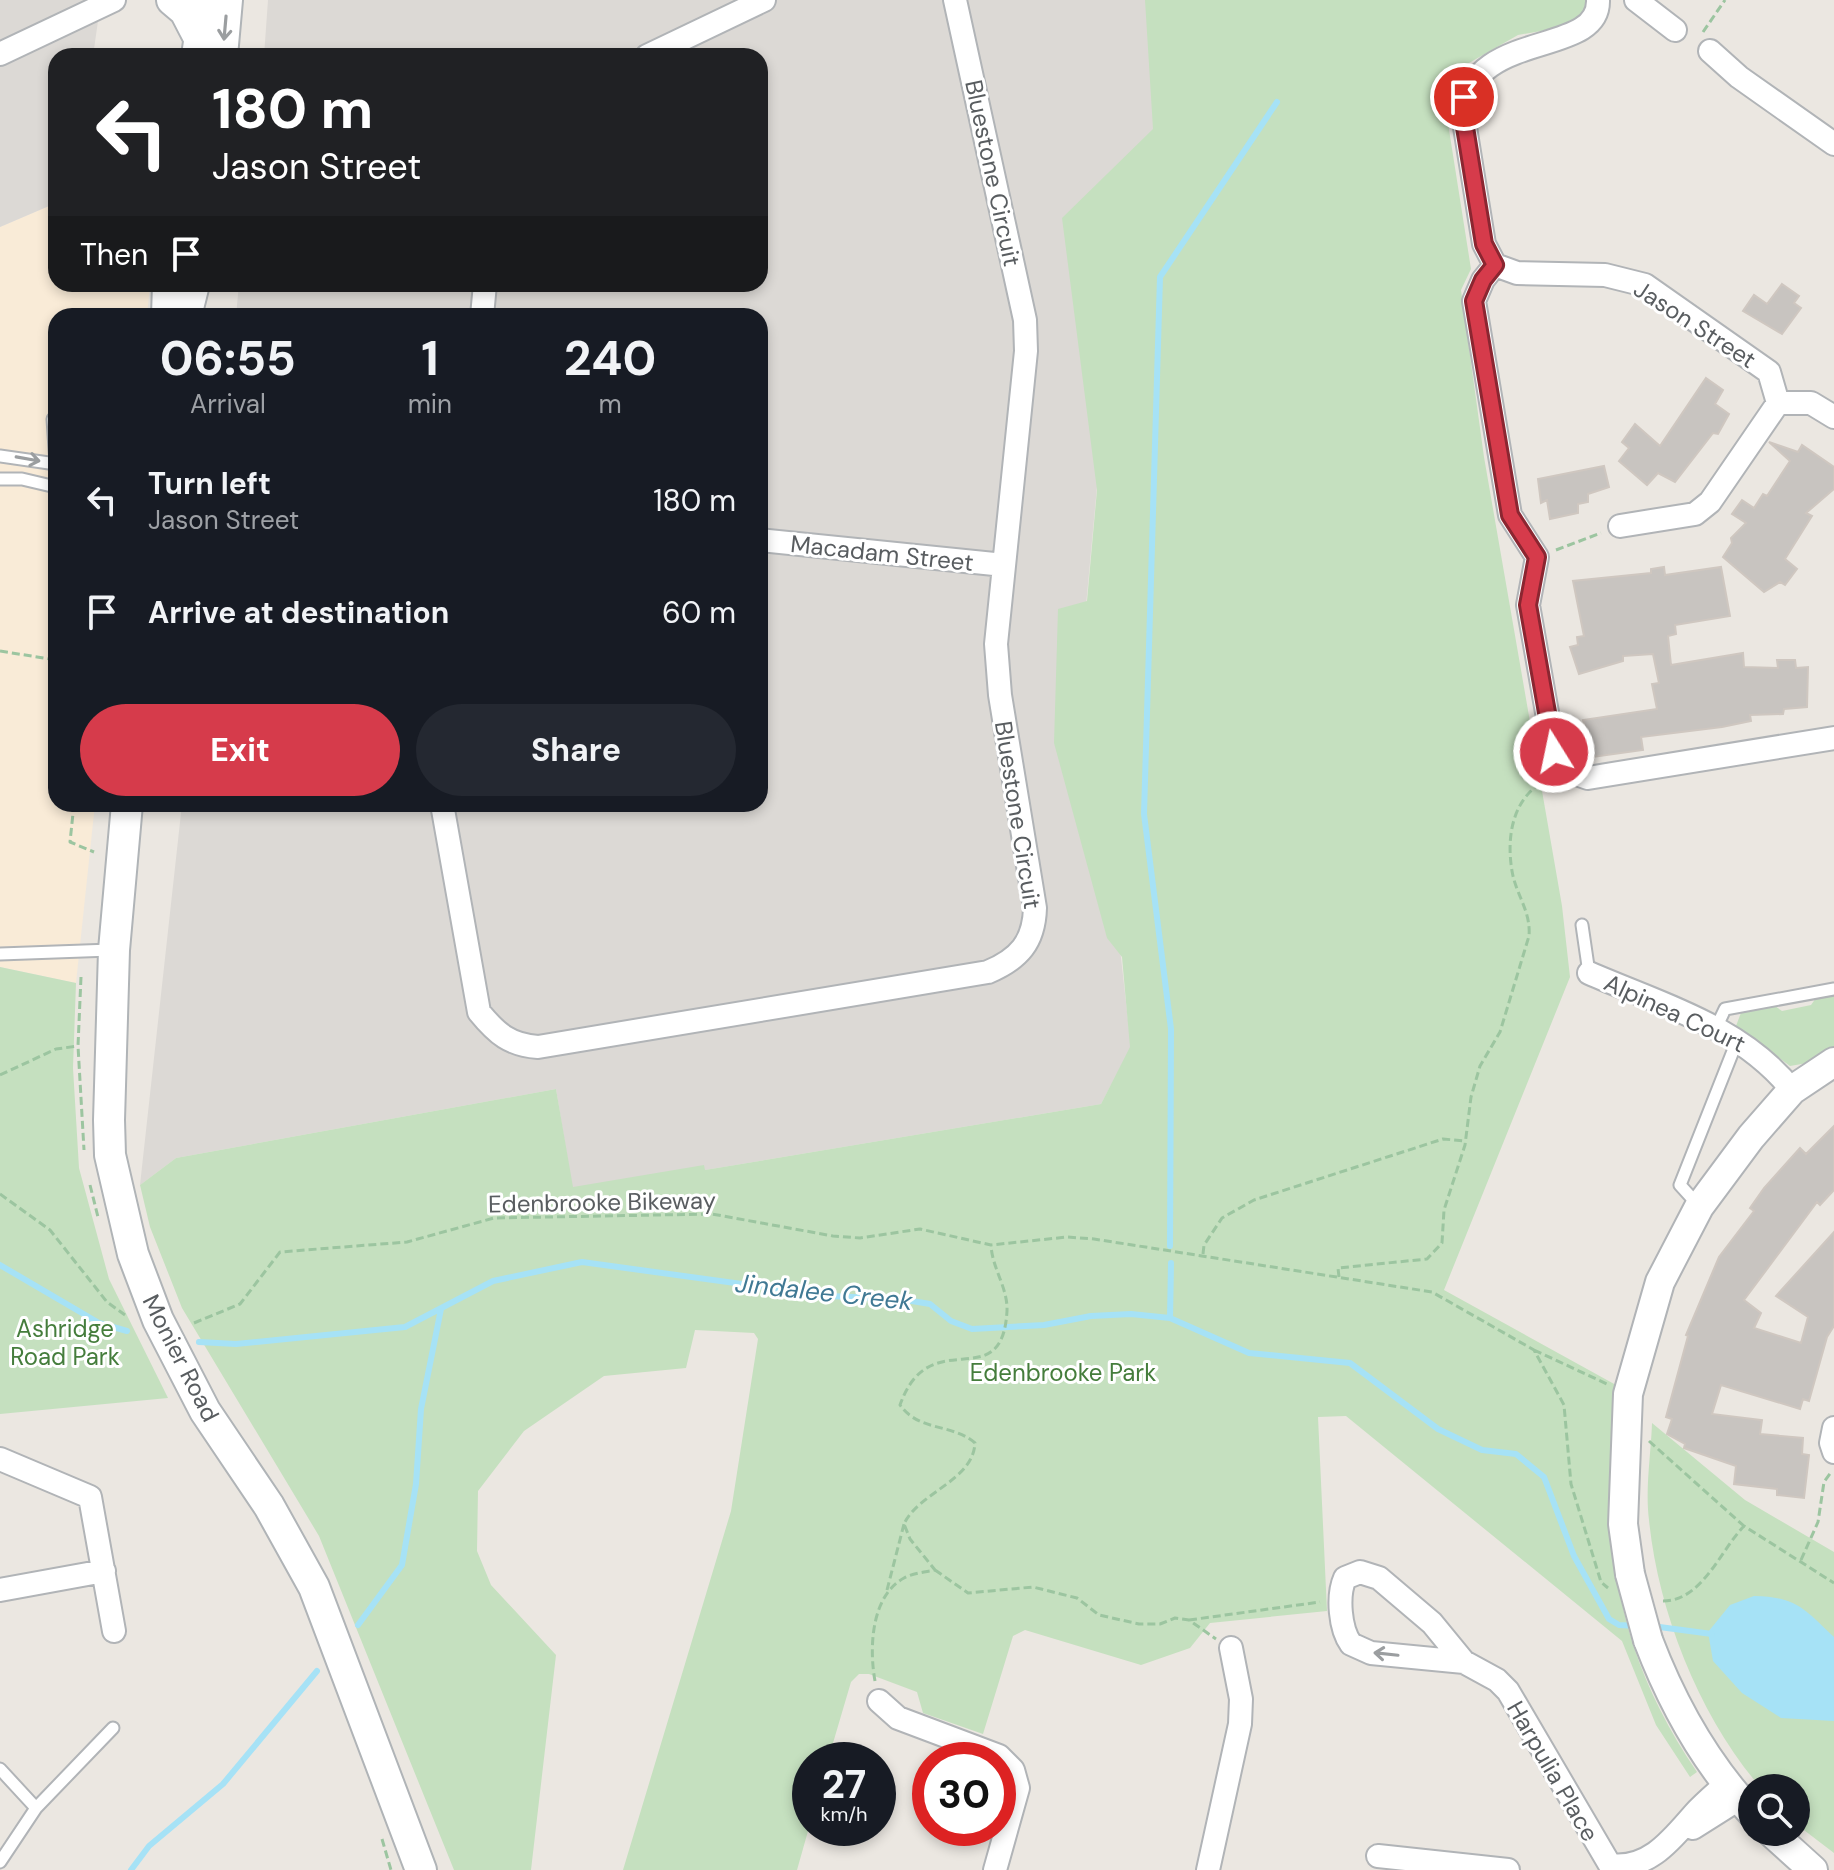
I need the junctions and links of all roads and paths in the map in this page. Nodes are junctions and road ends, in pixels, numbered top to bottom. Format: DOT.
graph roads {
  1 [pos="114,0"];
  2 [pos="172,0"];
  3 [pos="205,0"];
  4 [pos="227,0"];
  5 [pos="764,0"];
  6 [pos="955,0"];
  7 [pos="1598,0"];
  8 [pos="1636,0"];
  9 [pos="1725,0"];
  10 [pos="1675,30"];
  11 [pos="1704,44"];
  12 [pos="205,48"];
  13 [pos="206,48"];
  14 [pos="207,48"];
  15 [pos="664,48"];
  16 [pos="0,54"];
  17 [pos="1834,144"];
  18 [pos="1495,265"];
  19 [pos="1778,403"];
  20 [pos="1834,417"];
  21 [pos="0,456"];
  22 [pos="48,463"];
  23 [pos="0,479"];
  24 [pos="48,485"];
  25 [pos="1620,526"];
  26 [pos="768,541"];
  27 [pos="1537,557"];
  28 [pos="1004,565"];
  29 [pos="0,651"];
  30 [pos="48,659"];
  31 [pos="1834,738"];
  32 [pos="1565,770"];
  33 [pos="73,812"];
  34 [pos="126,812"];
  35 [pos="443,812"];
  36 [pos="94,852"];
  37 [pos="1582,925"];
  38 [pos="114,950"];
  39 [pos="0,954"];
  40 [pos="1589,973"];
  41 [pos="81,977"];
  42 [pos="1834,989"];
  43 [pos="1716,1028"];
  44 [pos="1738,1039"];
  45 [pos="1834,1062"];
  46 [pos="0,1075"];
  47 [pos="1792,1090"];
  48 [pos="1466,1141"];
  49 [pos="0,1194"];
  50 [pos="1699,1207"];
  51 [pos="991,1245"];
  52 [pos="1203,1256"];
  53 [pos="1339,1277"];
  54 [pos="125,1315"];
  55 [pos="194,1323"];
  56 [pos="1534,1350"];
  57 [pos="1619,1389"];
  58 [pos="1834,1428"];
  59 [pos="1644,1437"];
  60 [pos="1834,1452"];
  61 [pos="0,1459"];
  62 [pos="1834,1470"];
  63 [pos="904,1524"];
  64 [pos="1744,1526"];
  65 [pos="1801,1560"];
  66 [pos="935,1570"];
  67 [pos="104,1571"];
  68 [pos="1622,1583"];
  69 [pos="1834,1583"];
  70 [pos="0,1590"];
  71 [pos="886,1592"];
  72 [pos="1341,1598"];
  73 [pos="1651,1601"];
  74 [pos="1189,1620"];
  75 [pos="114,1631"];
  76 [pos="1231,1648"];
  77 [pos="1464,1662"];
  78 [pos="879,1701"];
  79 [pos="113,1728"];
  80 [pos="0,1769"];
  81 [pos="1738,1797"];
  82 [pos="1738,1799"];
  83 [pos="36,1808"];
  84 [pos="1786,1846"];
  85 [pos="1378,1856"];
  86 [pos="0,1862"];
  87 [pos="1601,1866"];
  88 [pos="421,1870"];
  89 [pos="995,1870"];
  90 [pos="1208,1870"];
  91 [pos="1508,1870"];
  92 [pos="1813,1870"];
  1 -- 16 [label="street"];
  2 -- 12 [label="main road"];
  3 -- 13 [label="main road"];
  4 -- 14 [label="main road, one-way"];
  5 -- 15 [label="street"];
  6 -- 28 [label="street, Bluestone Circuit"];
  7 -- 18 [label="street"];
  8 -- 10 [label="street"];
  9 -- 11 [label="path"];
  11 -- 17 [label="street"];
  18 -- 19 [label="street, Jason Street"];
  18 -- 27 [label="street"];
  19 -- 20 [label="street"];
  19 -- 25 [label="street"];
  21 -- 22 [label="lane, one-way"];
  23 -- 24 [label="lane"];
  25 -- 27 [label="path"];
  26 -- 28 [label="street, Macadam Street"];
  27 -- 32 [label="street"];
  28 -- 35 [label="street, Bluestone Circuit"];
  29 -- 30 [label="path"];
  31 -- 32 [label="street"];
  32 -- 48 [label="path"];
  33 -- 36 [label="path"];
  34 -- 38 [label="main road, Monier Road"];
  37 -- 40 [label="lane"];
  38 -- 39 [label="lane"];
  38 -- 88 [label="main road, Monier Road"];
  40 -- 43 [label="street, Alpinea Court"];
  41 -- 46 [label="path"];
  42 -- 43 [label="lane"];
  43 -- 44 [label="street, Alpinea Court"];
  44 -- 47 [label="street, Alpinea Court"];
  44 -- 50 [label="lane"];
  45 -- 47 [label="street"];
  47 -- 50 [label="street"];
  48 -- 52 [label="path"];
  48 -- 53 [label="path"];
  49 -- 54 [label="path"];
  50 -- 68 [label="street"];
  51 -- 52 [label="path, Edenbrooke Bikeway"];
  51 -- 55 [label="path, Edenbrooke Bikeway"];
  51 -- 63 [label="path"];
  52 -- 53 [label="path, Edenbrooke Bikeway"];
  53 -- 56 [label="path, Edenbrooke Bikeway"];
  56 -- 57 [label="path, Edenbrooke Bikeway"];
  56 -- 68 [label="path"];
  58 -- 60 [label="street"];
  59 -- 64 [label="path"];
  61 -- 67 [label="street"];
  62 -- 65 [label="path"];
  63 -- 66 [label="path"];
  63 -- 71 [label="path"];
  64 -- 65 [label="path"];
  64 -- 73 [label="path"];
  65 -- 69 [label="path"];
  66 -- 71 [label="path"];
  66 -- 74 [label="path"];
  67 -- 70 [label="street"];
  67 -- 75 [label="street"];
  68 -- 81 [label="street, bridge"];
  71 -- 78 [label="path"];
  72 -- 74 [label="path"];
  77 -- 72 [label="street, Harpulia Place, one-way"];
  72 -- 77 [label="street, Harpulia Place"];
  74 -- 76 [label="path"];
  76 -- 90 [label="street"];
  77 -- 87 [label="street, Harpulia Place"];
  78 -- 89 [label="street"];
  79 -- 83 [label="lane"];
  80 -- 83 [label="lane"];
  82 -- 87 [label="street, Harpulia Place"];
  83 -- 86 [label="lane"];
  84 -- 92 [label="street"];
  85 -- 91 [label="street"];
}
